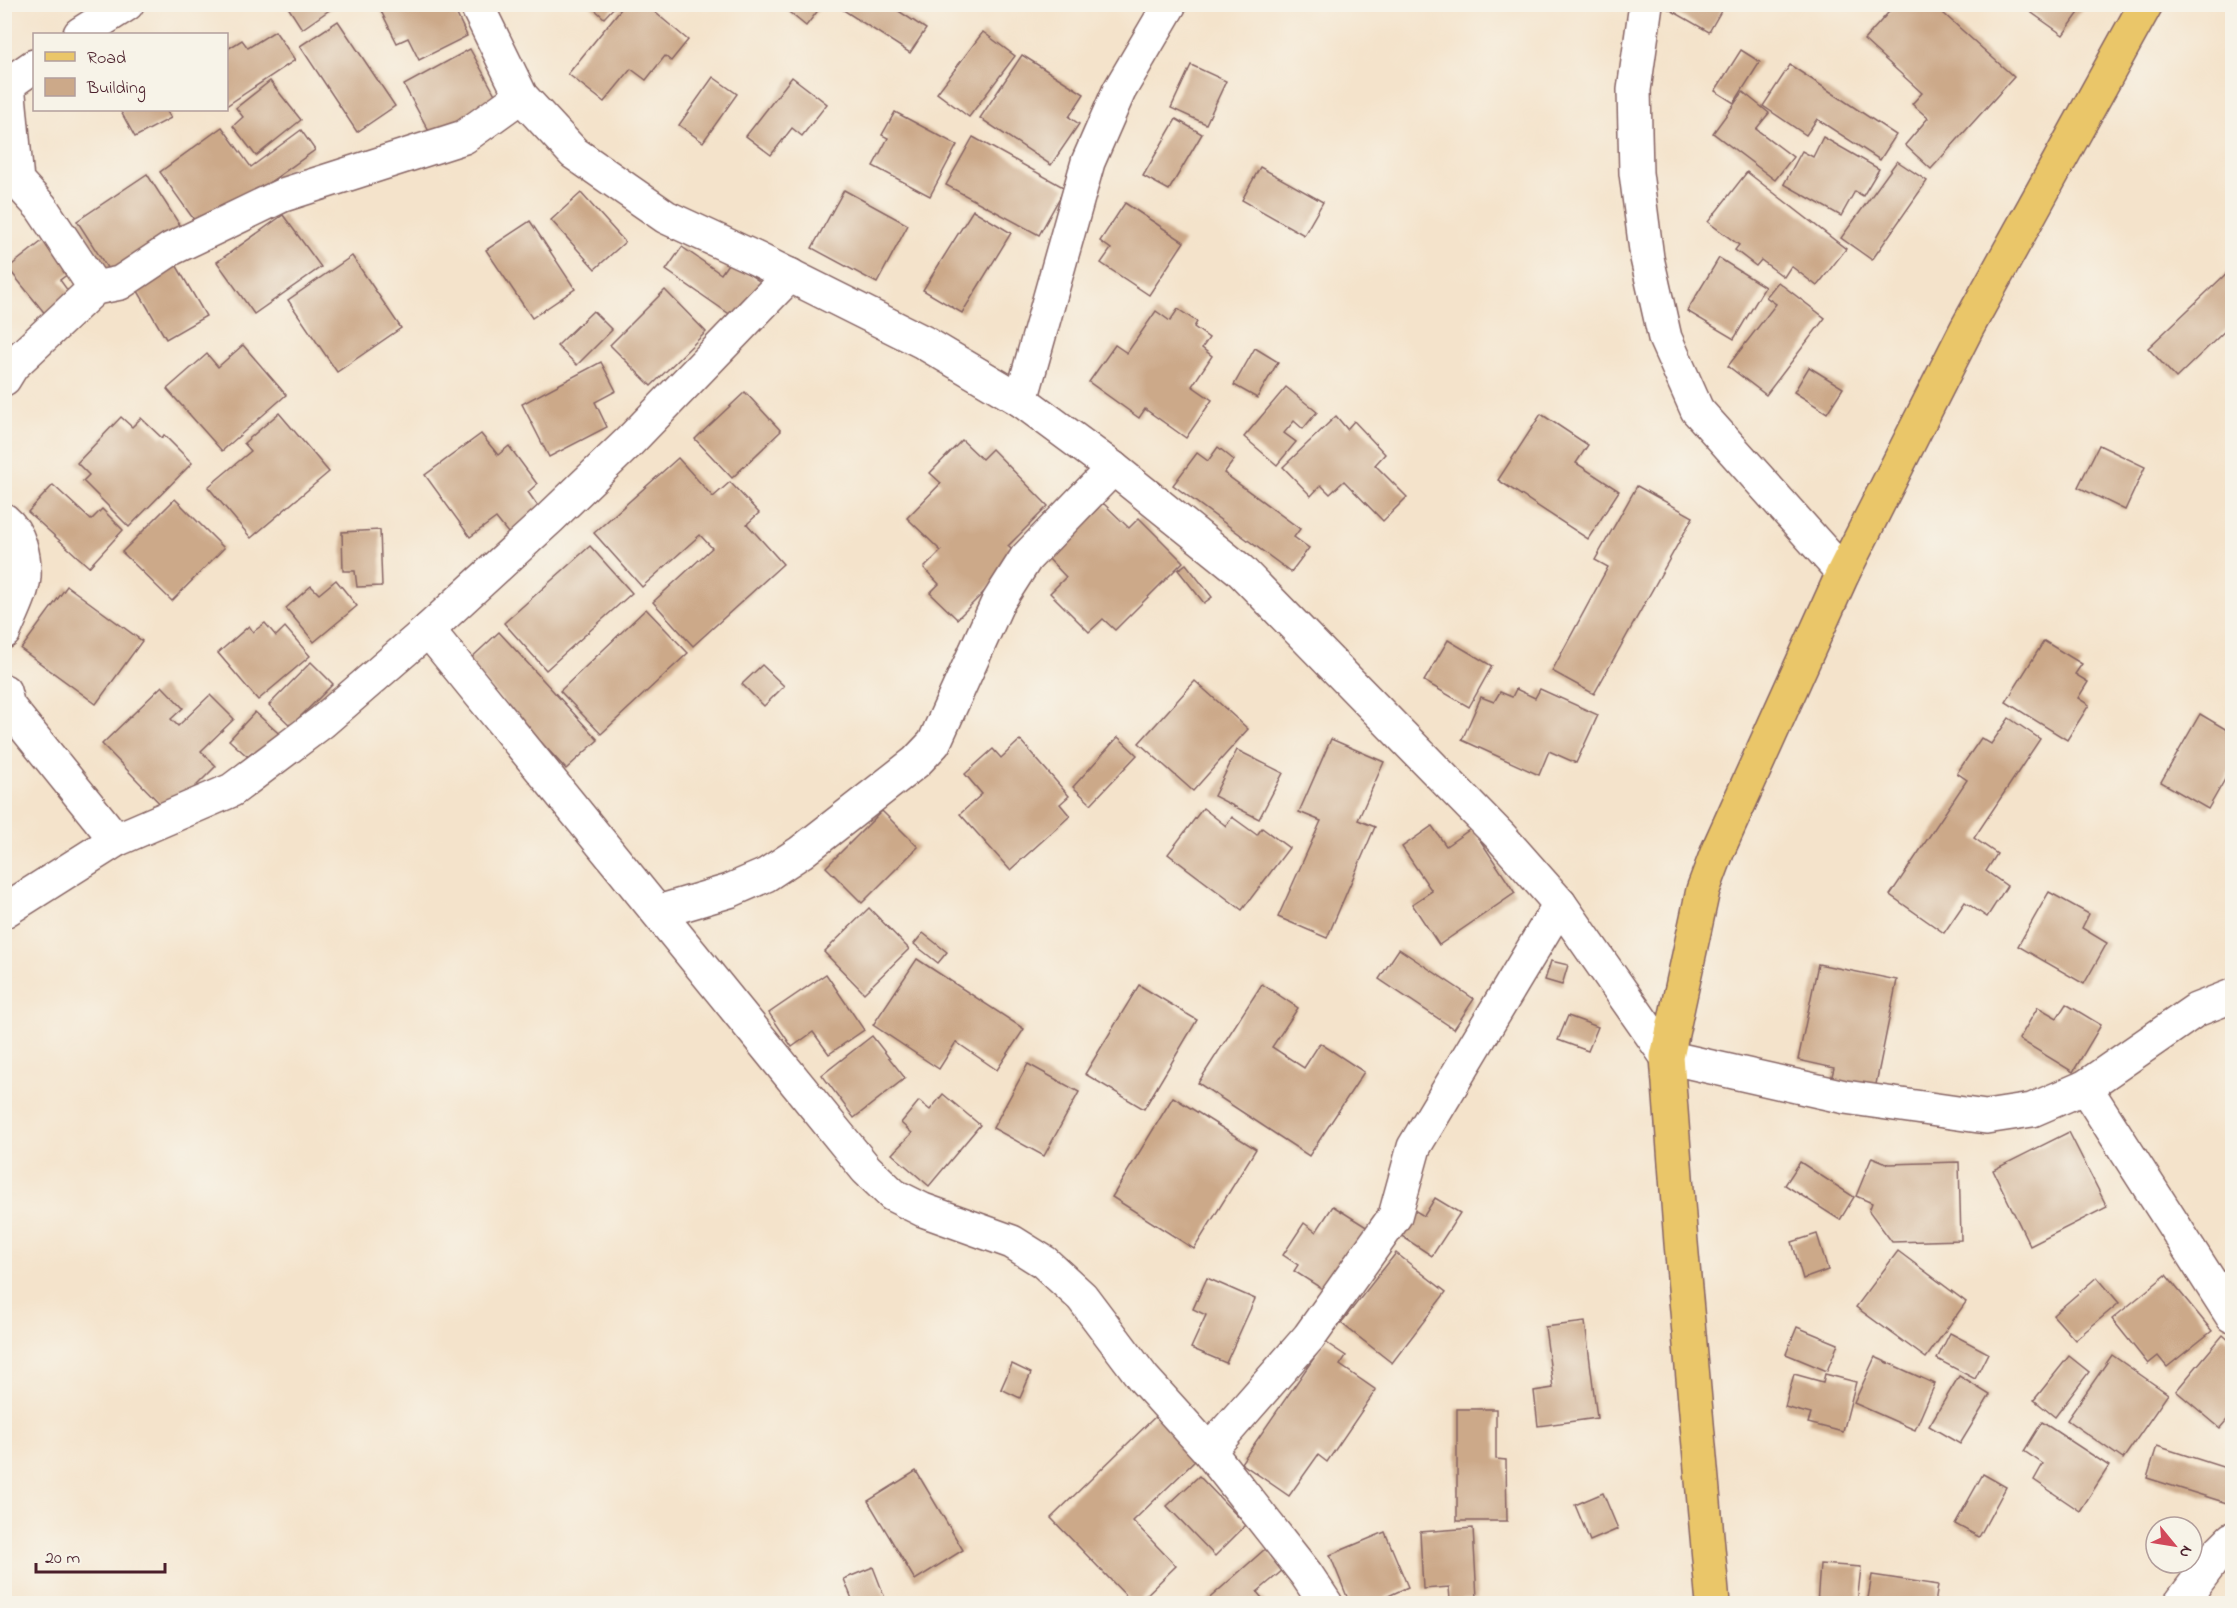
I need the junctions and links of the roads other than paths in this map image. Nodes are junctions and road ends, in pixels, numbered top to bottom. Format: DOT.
graph roads {
  1 [pos="127,4"];
  2 [pos="476,4"];
  3 [pos="1170,4"];
  4 [pos="1646,4"];
  5 [pos="2146,4"];
  6 [pos="83,33"];
  7 [pos="33,67"];
  8 [pos="6,86"];
  9 [pos="521,96"];
  10 [pos="790,276"];
  11 [pos="95,288"];
  12 [pos="4,379"];
  13 [pos="1021,400"];
  14 [pos="1113,468"];
  15 [pos="4,520"];
  16 [pos="1843,573"];
  17 [pos="428,630"];
  18 [pos="4,632"];
  19 [pos="4,691"];
  20 [pos="116,840"];
  21 [pos="1560,903"];
  22 [pos="4,911"];
  23 [pos="658,912"];
  24 [pos="2232,996"];
  25 [pos="1667,1056"];
  26 [pos="2085,1087"];
  27 [pos="2232,1316"];
  28 [pos="1209,1451"];
  29 [pos="2232,1539"];
  30 [pos="1326,1604"];
  31 [pos="1713,1604"];
  32 [pos="2180,1604"];
  1 -- 6 [label="street"];
  2 -- 9 [label="street"];
  3 -- 13 [label="street"];
  4 -- 16 [label="street"];
  5 -- 16 [label="main road"];
  7 -- 8 [label="street"];
  8 -- 11 [label="street"];
  9 -- 10 [label="street"];
  9 -- 11 [label="street"];
  10 -- 13 [label="street"];
  10 -- 17 [label="street"];
  11 -- 12 [label="street"];
  13 -- 14 [label="street"];
  14 -- 21 [label="street"];
  14 -- 23 [label="street"];
  15 -- 18 [label="street"];
  16 -- 25 [label="main road"];
  17 -- 20 [label="street"];
  17 -- 23 [label="street"];
  19 -- 20 [label="street"];
  20 -- 22 [label="street"];
  21 -- 25 [label="street"];
  21 -- 28 [label="street"];
  23 -- 28 [label="street"];
  24 -- 26 [label="street"];
  25 -- 26 [label="street"];
  25 -- 31 [label="main road"];
  26 -- 27 [label="street"];
  28 -- 30 [label="street"];
  29 -- 32 [label="street"];
}
